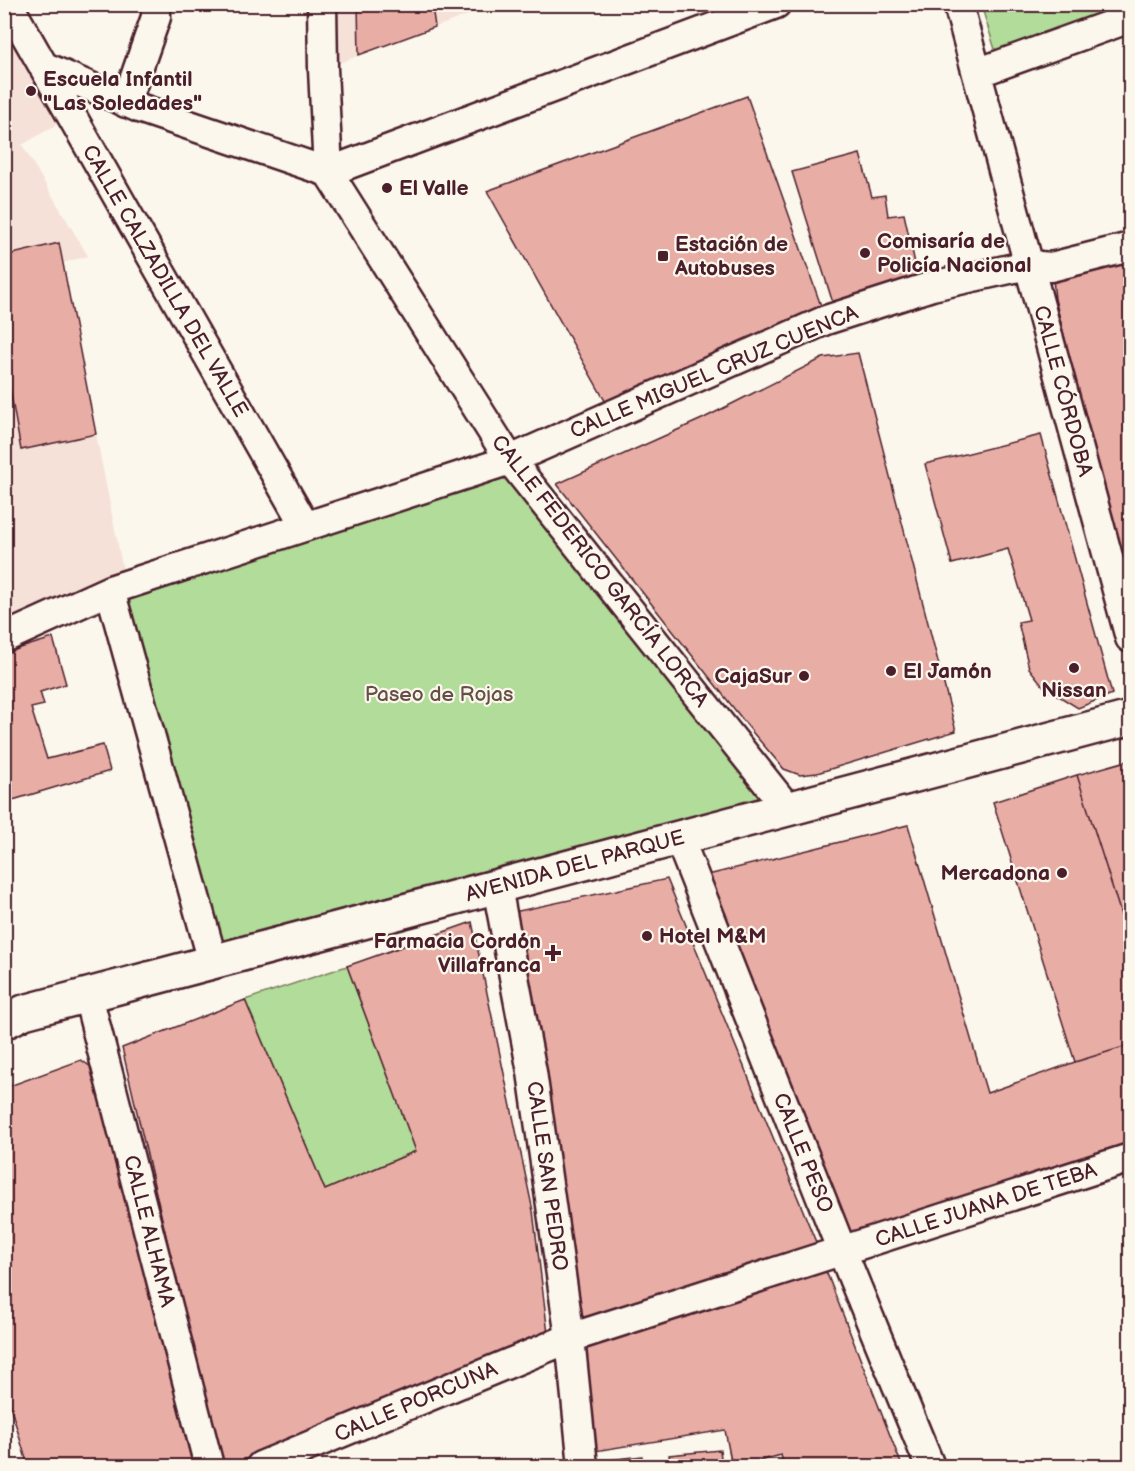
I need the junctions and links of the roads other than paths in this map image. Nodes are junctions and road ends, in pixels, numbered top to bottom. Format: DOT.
graph roads {
  1 [pos="8,4"];
  2 [pos="156,4"];
  3 [pos="322,4"];
  4 [pos="777,4"];
  5 [pos="958,4"];
  6 [pos="1131,18"];
  7 [pos="43,66"];
  8 [pos="977,73"];
  9 [pos="126,103"];
  10 [pos="328,172"];
  11 [pos="1131,247"];
  12 [pos="1028,265"];
  13 [pos="510,460"];
  14 [pos="305,526"];
  15 [pos="110,590"];
  16 [pos="4,638"];
  17 [pos="1131,638"];
  18 [pos="1131,718"];
  19 [pos="788,810"];
  20 [pos="679,838"];
  21 [pos="497,887"];
  22 [pos="213,962"];
  23 [pos="88,996"];
  24 [pos="10,1017"];
  25 [pos="1131,1158"];
  26 [pos="842,1251"];
  27 [pos="570,1338"];
  28 [pos="209,1467"];
  29 [pos="261,1467"];
  30 [pos="583,1467"];
  31 [pos="930,1467"];
  1 -- 7 [label="street, CALLE CALZADILLA DEL VALLE"];
  2 -- 9 [label="street"];
  3 -- 10 [label="street"];
  4 -- 10 [label="street"];
  5 -- 8 [label="street, CALLE CÓRDOBA"];
  6 -- 8 [label="street"];
  7 -- 9 [label="street"];
  7 -- 14 [label="street, CALLE CALZADILLA DEL VALLE"];
  8 -- 12 [label="street, CALLE CÓRDOBA"];
  9 -- 10 [label="street"];
  10 -- 13 [label="street, CALLE FEDERICO GARCÍA LORCA"];
  11 -- 12 [label="street, CALLE MIGUEL CRUZ CUENCA"];
  12 -- 13 [label="street, CALLE MIGUEL CRUZ CUENCA"];
  12 -- 17 [label="street, CALLE CÓRDOBA"];
  13 -- 14 [label="street"];
  13 -- 19 [label="street, CALLE FEDERICO GARCÍA LORCA"];
  14 -- 15 [label="street"];
  15 -- 16 [label="street"];
  15 -- 22 [label="street"];
  18 -- 19 [label="street, AVENIDA DEL PARQUE"];
  19 -- 20 [label="street, AVENIDA DEL PARQUE"];
  20 -- 21 [label="street, AVENIDA DEL PARQUE"];
  20 -- 26 [label="street, CALLE PESO"];
  21 -- 22 [label="street, AVENIDA DEL PARQUE"];
  21 -- 27 [label="street, CALLE SAN PEDRO"];
  22 -- 23 [label="street, AVENIDA DEL PARQUE"];
  23 -- 24 [label="street, AVENIDA DEL PARQUE"];
  23 -- 28 [label="street, CALLE ALHAMA"];
  25 -- 26 [label="street, CALLE JUANA DE TEBA"];
  26 -- 27 [label="street, CALLE JUANA DE TEBA"];
  26 -- 31 [label="street, CALLE PESO"];
  27 -- 29 [label="street, CALLE PORCUNA"];
  27 -- 30 [label="street, CALLE SAN PEDRO"];
}
